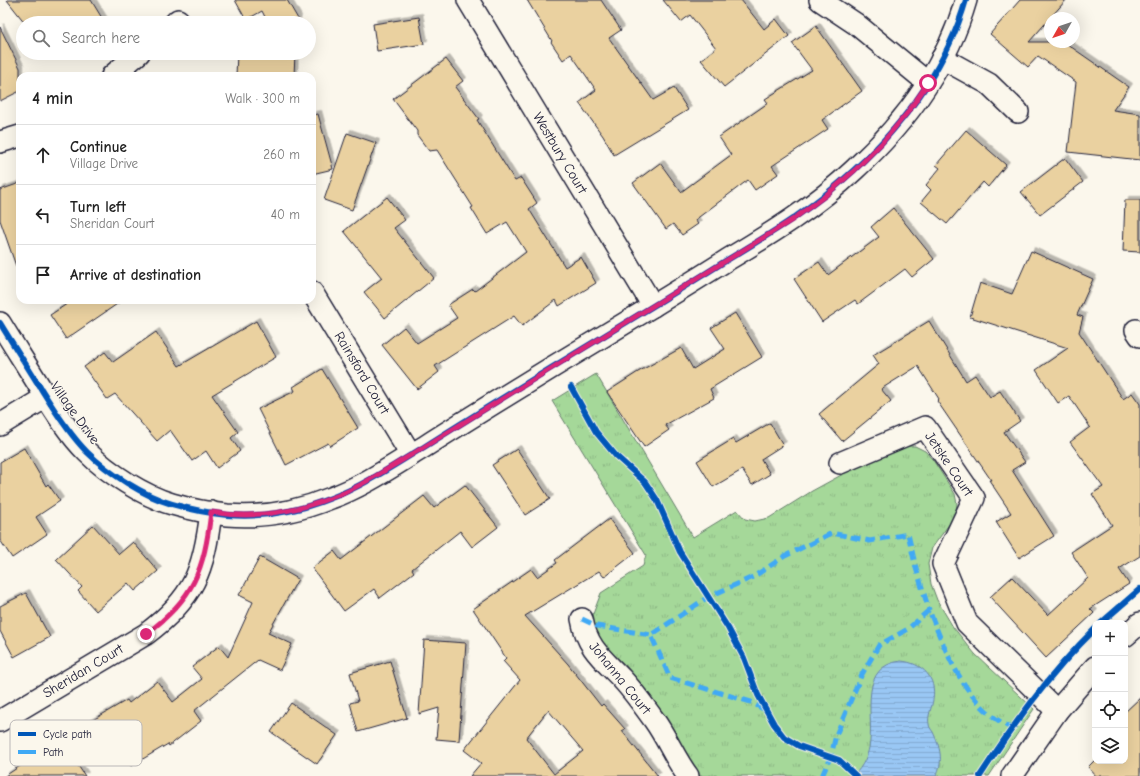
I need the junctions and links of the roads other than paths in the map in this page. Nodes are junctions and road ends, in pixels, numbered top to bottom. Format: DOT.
graph roads {
  1 [pos="468,0"];
  2 [pos="820,0"];
  3 [pos="966,0"];
  4 [pos="942,58"];
  5 [pos="131,60"];
  6 [pos="117,72"];
  7 [pos="928,83"];
  8 [pos="1018,112"];
  9 [pos="16,137"];
  10 [pos="0,142"];
  11 [pos="316,299"];
  12 [pos="653,306"];
  13 [pos="0,323"];
  14 [pos="46,397"];
  15 [pos="0,425"];
  16 [pos="411,455"];
  17 [pos="840,463"];
  18 [pos="211,512"];
  19 [pos="582,619"];
  20 [pos="1140,623"];
  21 [pos="1128,633"];
  22 [pos="1092,670"];
  23 [pos="1056,711"];
  24 [pos="0,721"];
  25 [pos="688,776"];
  26 [pos="1012,776"];
  1 -- 12 [label="street, Westbury Court"];
  2 -- 7 [label="street"];
  3 -- 4 [label="street, Village Drive"];
  4 -- 7 [label="street, Village Drive"];
  4 -- 8 [label="street"];
  5 -- 6 [label="street"];
  7 -- 12 [label="street, Village Drive"];
  9 -- 10 [label="street"];
  11 -- 16 [label="street, Rainsford Court"];
  12 -- 16 [label="street, Village Drive"];
  13 -- 14 [label="street, Village Drive"];
  14 -- 15 [label="street"];
  14 -- 18 [label="street, Village Drive"];
  16 -- 18 [label="street, Village Drive"];
  17 -- 23 [label="street, Jetske Court"];
  18 -- 24 [label="street, Sheridan Court"];
  19 -- 25 [label="street, Johanna Court"];
  20 -- 21 [label="street"];
  22 -- 23 [label="street"];
  23 -- 26 [label="street"];
}
